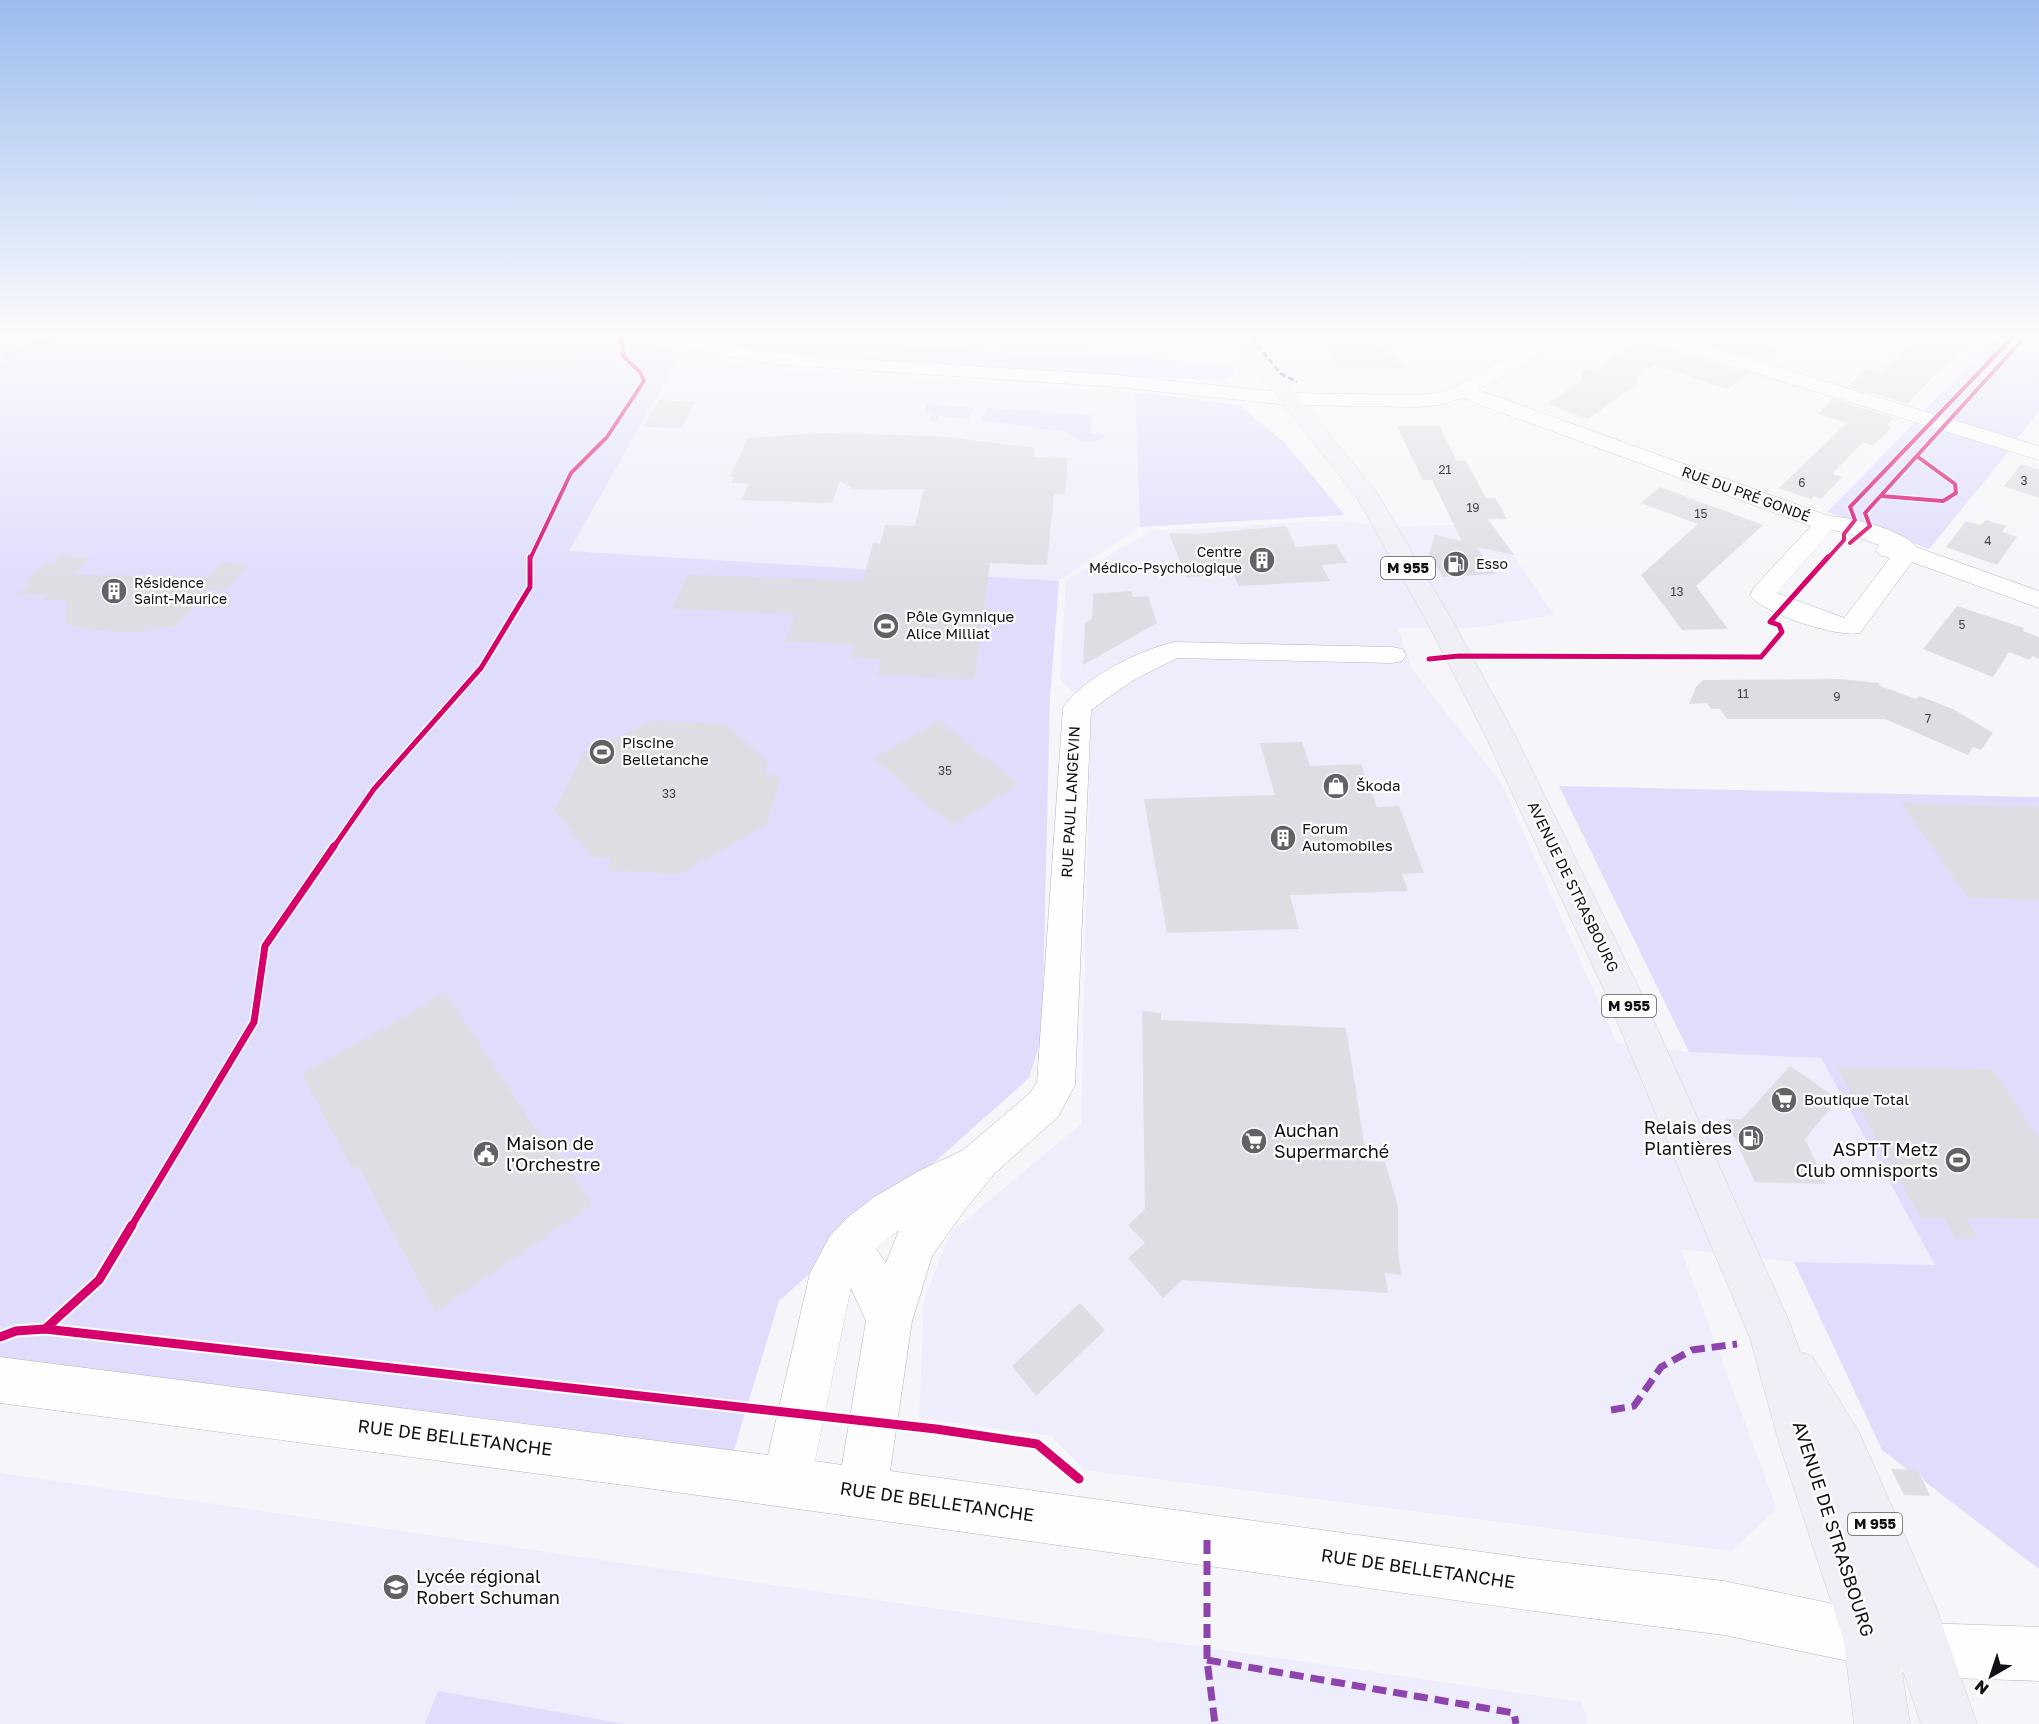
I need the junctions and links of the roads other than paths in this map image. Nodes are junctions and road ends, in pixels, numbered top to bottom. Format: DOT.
graph roads {
  1 [pos="1295,418"];
  2 [pos="1529,418"];
  3 [pos="1925,418"];
  4 [pos="2039,453"];
  5 [pos="1827,523"];
  6 [pos="1908,552"];
  7 [pos="2039,600"];
  8 [pos="1392,655"];
  9 [pos="981,1160"];
  10 [pos="849,1246"];
  11 [pos="889,1321"];
  12 [pos="1773,1337"];
  13 [pos="0,1380"];
  14 [pos="786,1482"];
  15 [pos="862,1492"];
  16 [pos="1871,1641"];
  17 [pos="1924,1650"];
  18 [pos="2039,1654"];
  19 [pos="1882,1724"];
  20 [pos="1949,1724"];
  1 -- 12 [label="main road, AVENUE DE STRASBOURG / M 955"];
  2 -- 5 [label="street, RUE DU PRÉ GONDÉ"];
  3 -- 4 [label="street"];
  5 -- 6 [label="street, RUE DU PRÉ GONDÉ"];
  5 -- 6 [label="street"];
  6 -- 7 [label="street, RUE DU PRÉ GONDÉ"];
  8 -- 9 [label="street, RUE PAUL LANGEVIN"];
  9 -- 10 [label="street, RUE PAUL LANGEVIN"];
  9 -- 11 [label="street, RUE PAUL LANGEVIN"];
  10 -- 11 [label="street"];
  10 -- 14 [label="street, RUE PAUL LANGEVIN"];
  11 -- 15 [label="street, RUE PAUL LANGEVIN"];
  12 -- 16 [label="main road, AVENUE DE STRASBOURG / M 955"];
  12 -- 17 [label="main road, AVENUE DE STRASBOURG / M 955"];
  13 -- 14 [label="street, RUE DE BELLETANCHE"];
  14 -- 15 [label="street, RUE DE BELLETANCHE"];
  15 -- 16 [label="street, RUE DE BELLETANCHE"];
  16 -- 17 [label="street, RUE DE BELLETANCHE"];
  16 -- 19 [label="main road, AVENUE DE STRASBOURG / M 955"];
  17 -- 18 [label="street, RUE DE BELLETANCHE"];
  17 -- 20 [label="main road, AVENUE DE STRASBOURG / M 955"];
}
